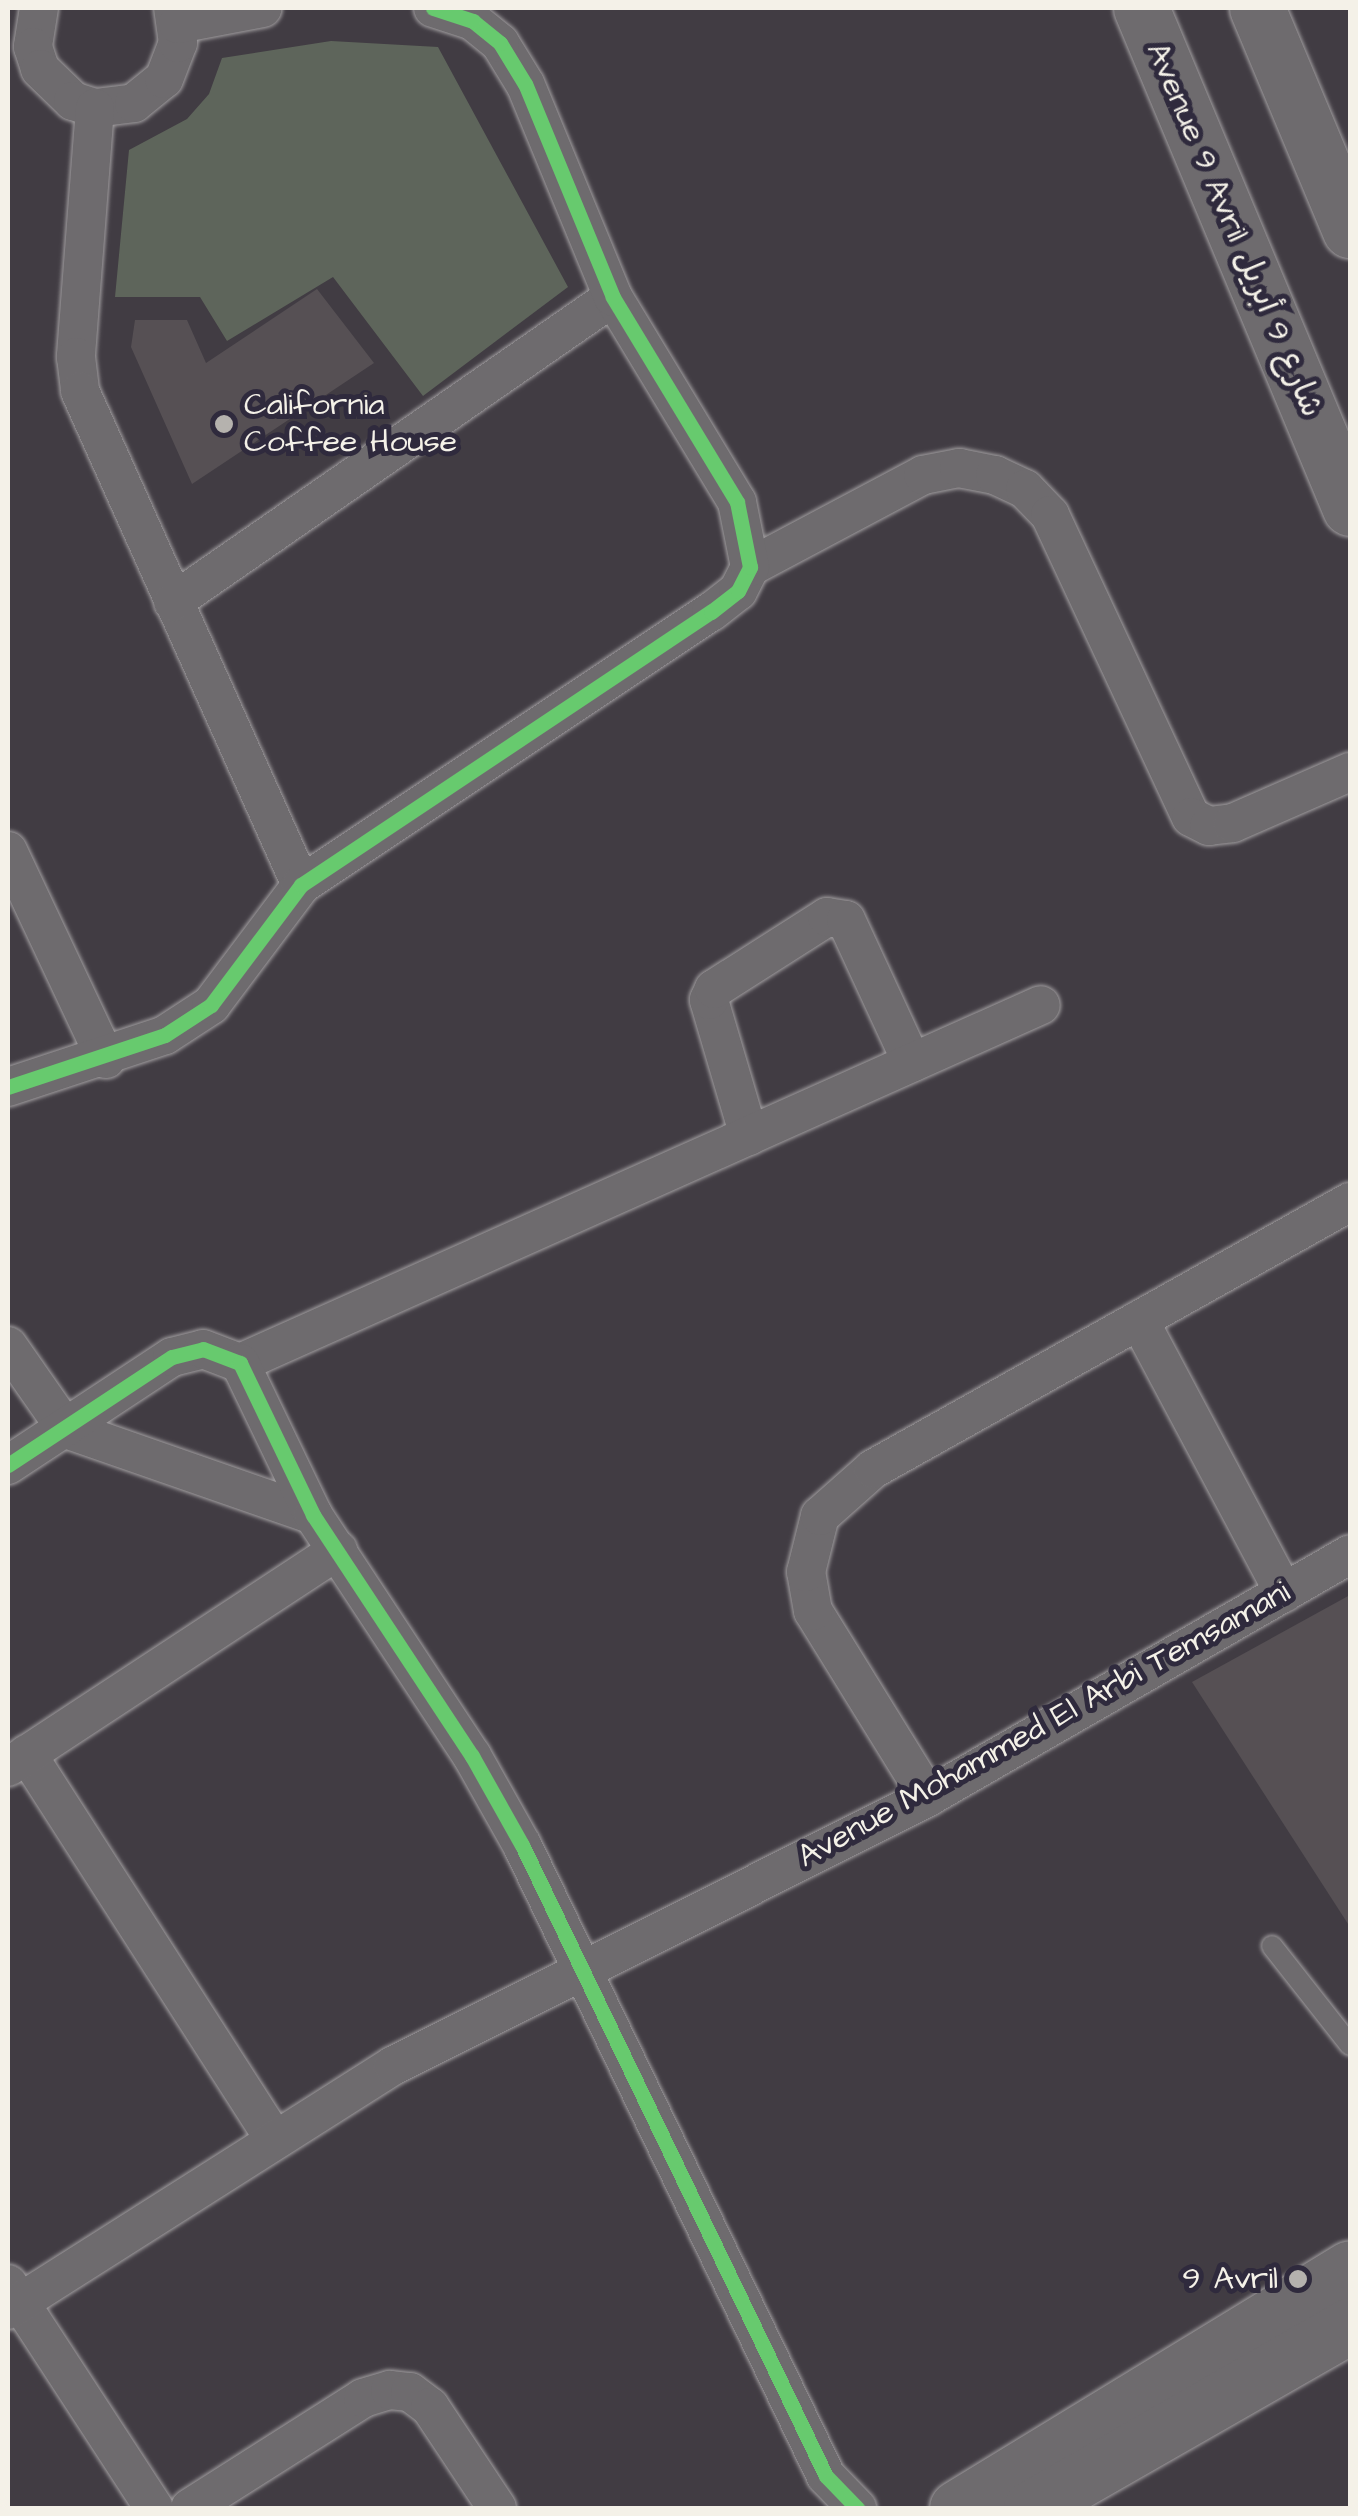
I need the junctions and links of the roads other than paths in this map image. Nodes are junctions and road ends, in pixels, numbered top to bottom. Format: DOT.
graph roads {
  1 [pos="38,8"];
  2 [pos="263,8"];
  3 [pos="434,8"];
  4 [pos="1142,8"];
  5 [pos="1257,8"];
  6 [pos="175,16"];
  7 [pos="20,48"];
  8 [pos="95,108"];
  9 [pos="1350,230"];
  10 [pos="614,297"];
  11 [pos="1350,508"];
  12 [pos="750,567"];
  13 [pos="172,602"];
  14 [pos="1350,772"];
  15 [pos="8,851"];
  16 [pos="302,885"];
  17 [pos="1040,1005"];
  18 [pos="106,1058"];
  19 [pos="912,1063"];
  20 [pos="8,1087"];
  21 [pos="749,1136"];
  22 [pos="1350,1202"];
  23 [pos="1139,1320"];
  24 [pos="8,1346"];
  25 [pos="240,1364"];
  26 [pos="66,1429"];
  27 [pos="8,1464"];
  28 [pos="313,1515"];
  29 [pos="338,1550"];
  30 [pos="1350,1554"];
  31 [pos="1284,1593"];
  32 [pos="17,1760"];
  33 [pos="928,1797"];
  34 [pos="1272,1946"];
  35 [pos="580,1971"];
  36 [pos="1350,2045"];
  37 [pos="274,2137"];
  38 [pos="1350,2268"];
  39 [pos="11,2299"];
  40 [pos="1350,2325"];
  41 [pos="828,2492"];
  42 [pos="154,2508"];
  43 [pos="190,2508"];
  44 [pos="497,2508"];
  45 [pos="857,2508"];
  46 [pos="956,2508"];
  47 [pos="1031,2508"];
  1 -- 7 [label="street"];
  2 -- 6 [label="street"];
  3 -- 10 [label="street"];
  4 -- 11 [label="main road, Avenue 9 Avril شارع 9 أبريل"];
  5 -- 9 [label="main road"];
  6 -- 8 [label="street"];
  7 -- 8 [label="street"];
  8 -- 13 [label="street"];
  10 -- 12 [label="street"];
  10 -- 13 [label="street"];
  12 -- 14 [label="street"];
  12 -- 16 [label="street"];
  13 -- 16 [label="street"];
  15 -- 18 [label="street"];
  16 -- 18 [label="street"];
  17 -- 19 [label="street"];
  18 -- 20 [label="street"];
  19 -- 21 [label="street"];
  19 -- 21 [label="street"];
  21 -- 25 [label="street"];
  22 -- 23 [label="street"];
  23 -- 31 [label="street"];
  23 -- 33 [label="street"];
  24 -- 26 [label="street"];
  25 -- 26 [label="street"];
  25 -- 28 [label="street"];
  26 -- 27 [label="street"];
  26 -- 28 [label="street"];
  28 -- 29 [label="street"];
  29 -- 32 [label="street"];
  29 -- 35 [label="street"];
  30 -- 31 [label="street, Avenue Mohammed El Arbi Temsamani"];
  31 -- 33 [label="street, Avenue Mohammed El Arbi Temsamani"];
  32 -- 37 [label="street"];
  33 -- 35 [label="street, Avenue Mohammed El Arbi Temsamani"];
  34 -- 36 [label="lane"];
  35 -- 37 [label="street, Avenue Mohammed El Arbi Temsamani"];
  35 -- 41 [label="street"];
  37 -- 39 [label="street, Avenue Mohammed El Arbi Temsamani"];
  38 -- 46 [label="main road"];
  39 -- 42 [label="street"];
  40 -- 47 [label="main road"];
  41 -- 45 [label="street"];
  43 -- 44 [label="street"];
}
